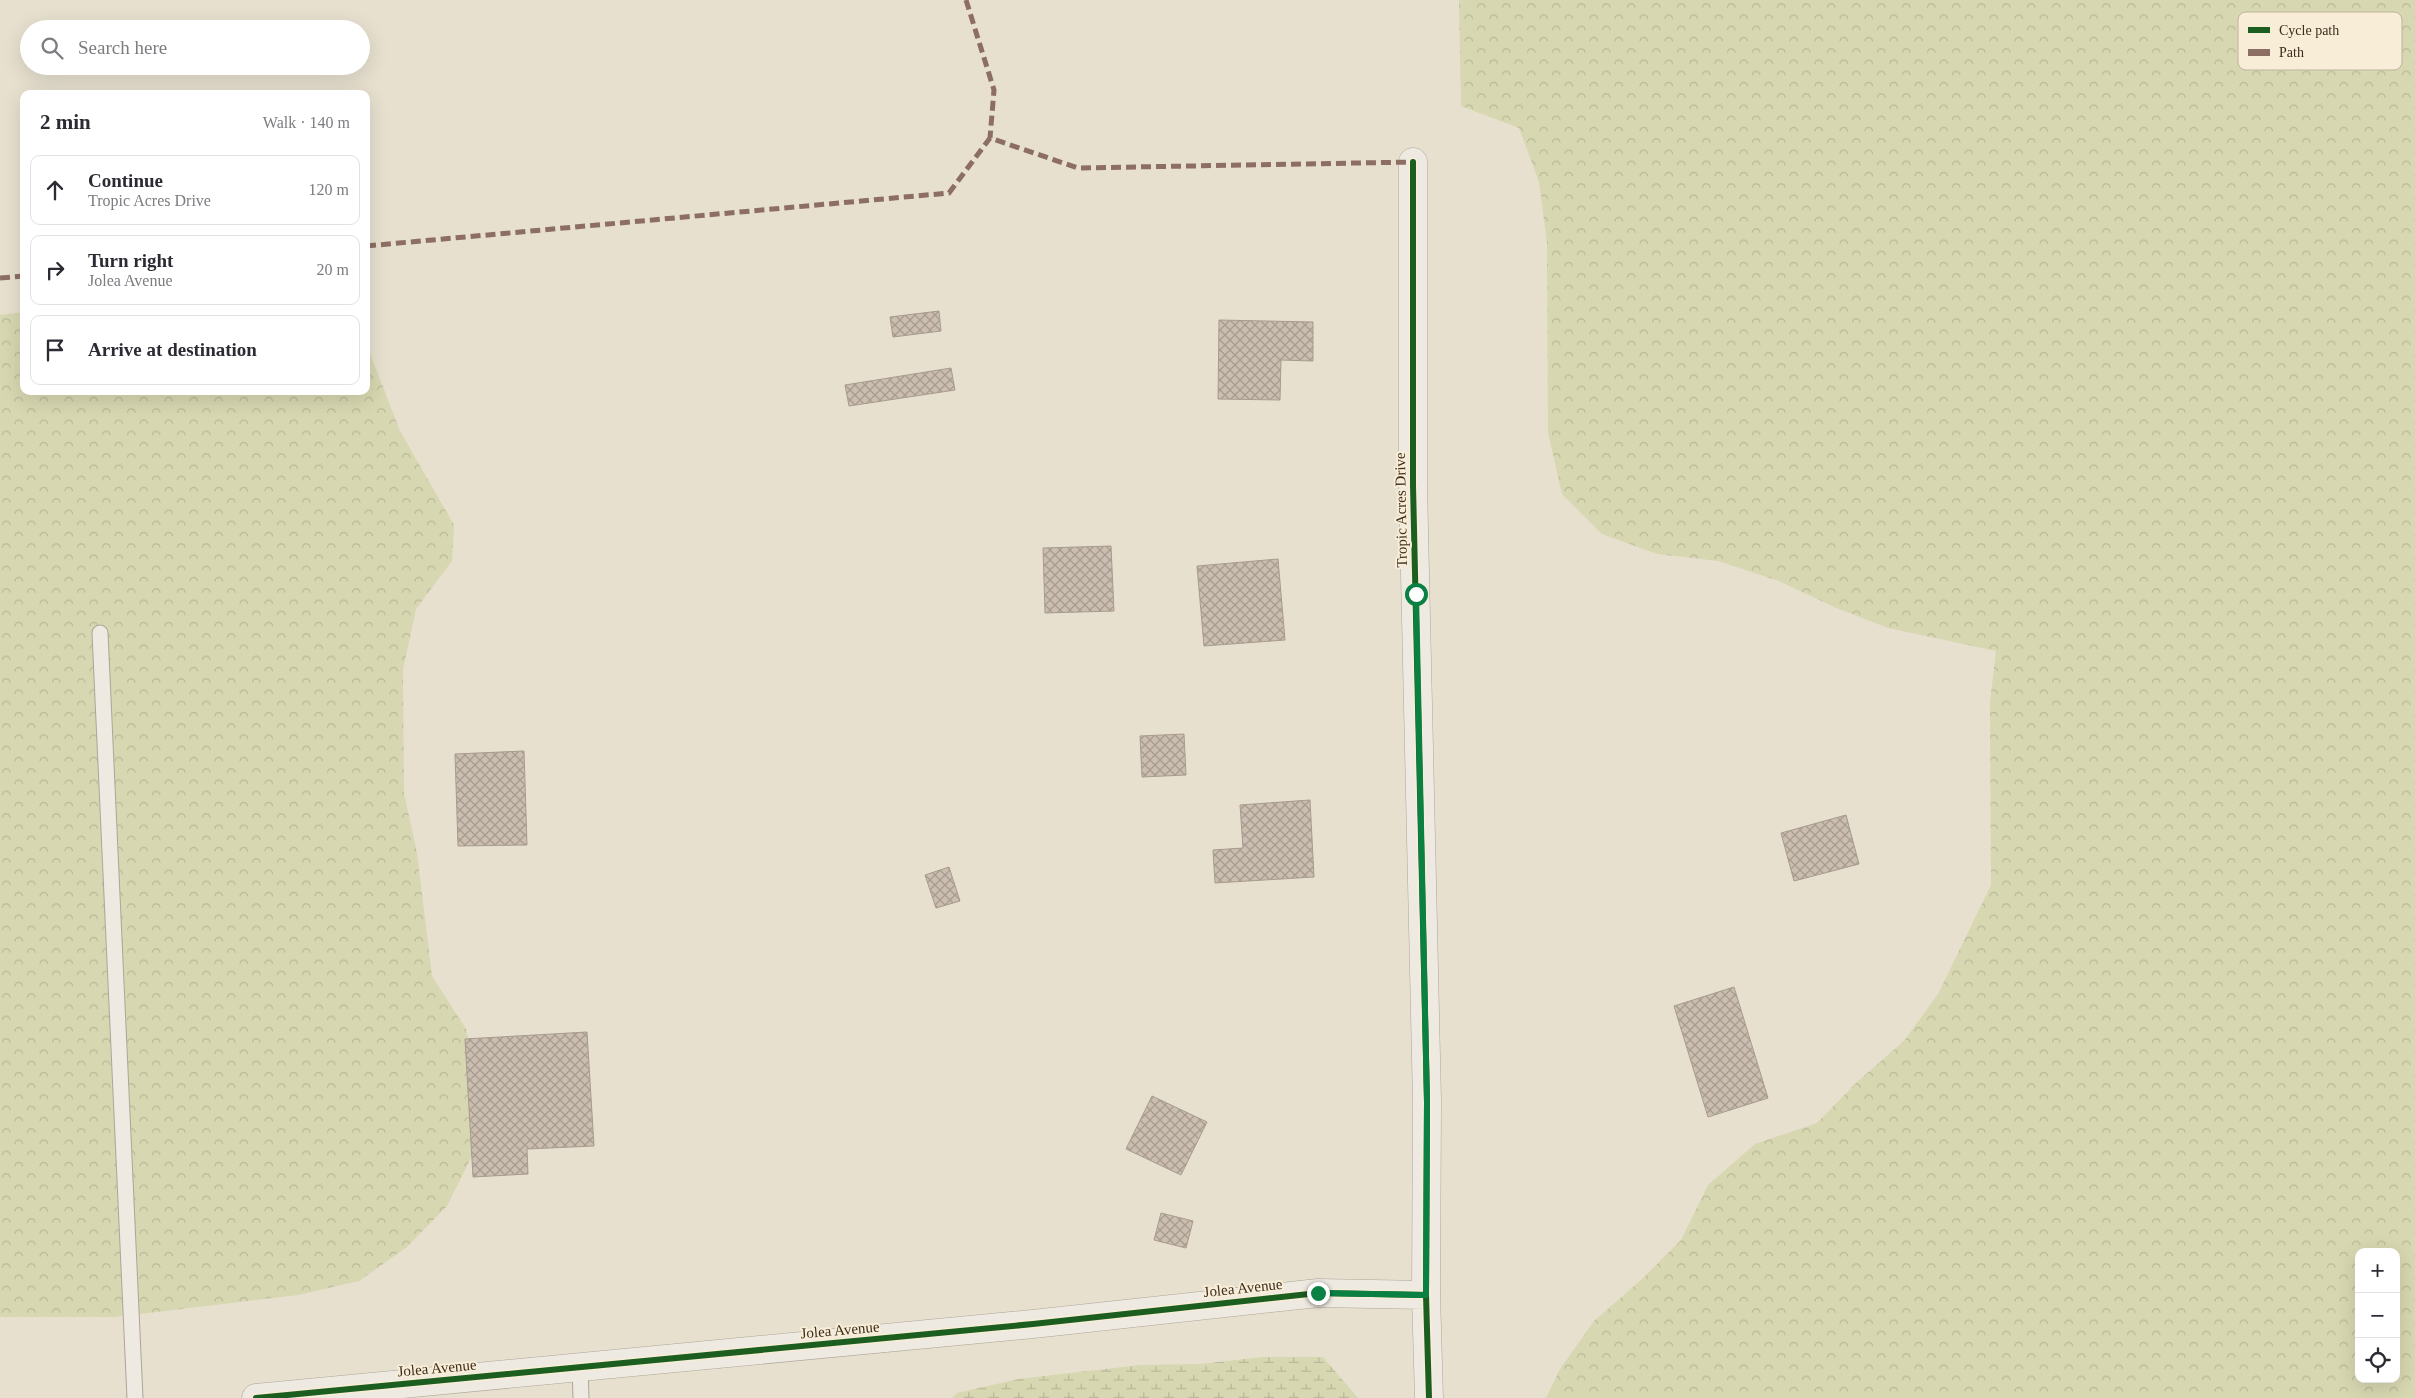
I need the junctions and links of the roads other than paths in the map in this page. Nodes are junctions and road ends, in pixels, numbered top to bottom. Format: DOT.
graph roads {
  1 [pos="1413,162"];
  2 [pos="100,633"];
  3 [pos="1426,1295"];
  4 [pos="580,1367"];
  5 [pos="135,1398"];
  6 [pos="256,1398"];
  7 [pos="582,1398"];
  8 [pos="1429,1398"];
  1 -- 3 [label="street, Tropic Acres Drive"];
  2 -- 5 [label="lane"];
  3 -- 4 [label="street, Jolea Avenue"];
  3 -- 8 [label="street, Tropic Acres Drive"];
  4 -- 6 [label="street, Jolea Avenue"];
  4 -- 7 [label="lane"];
}
